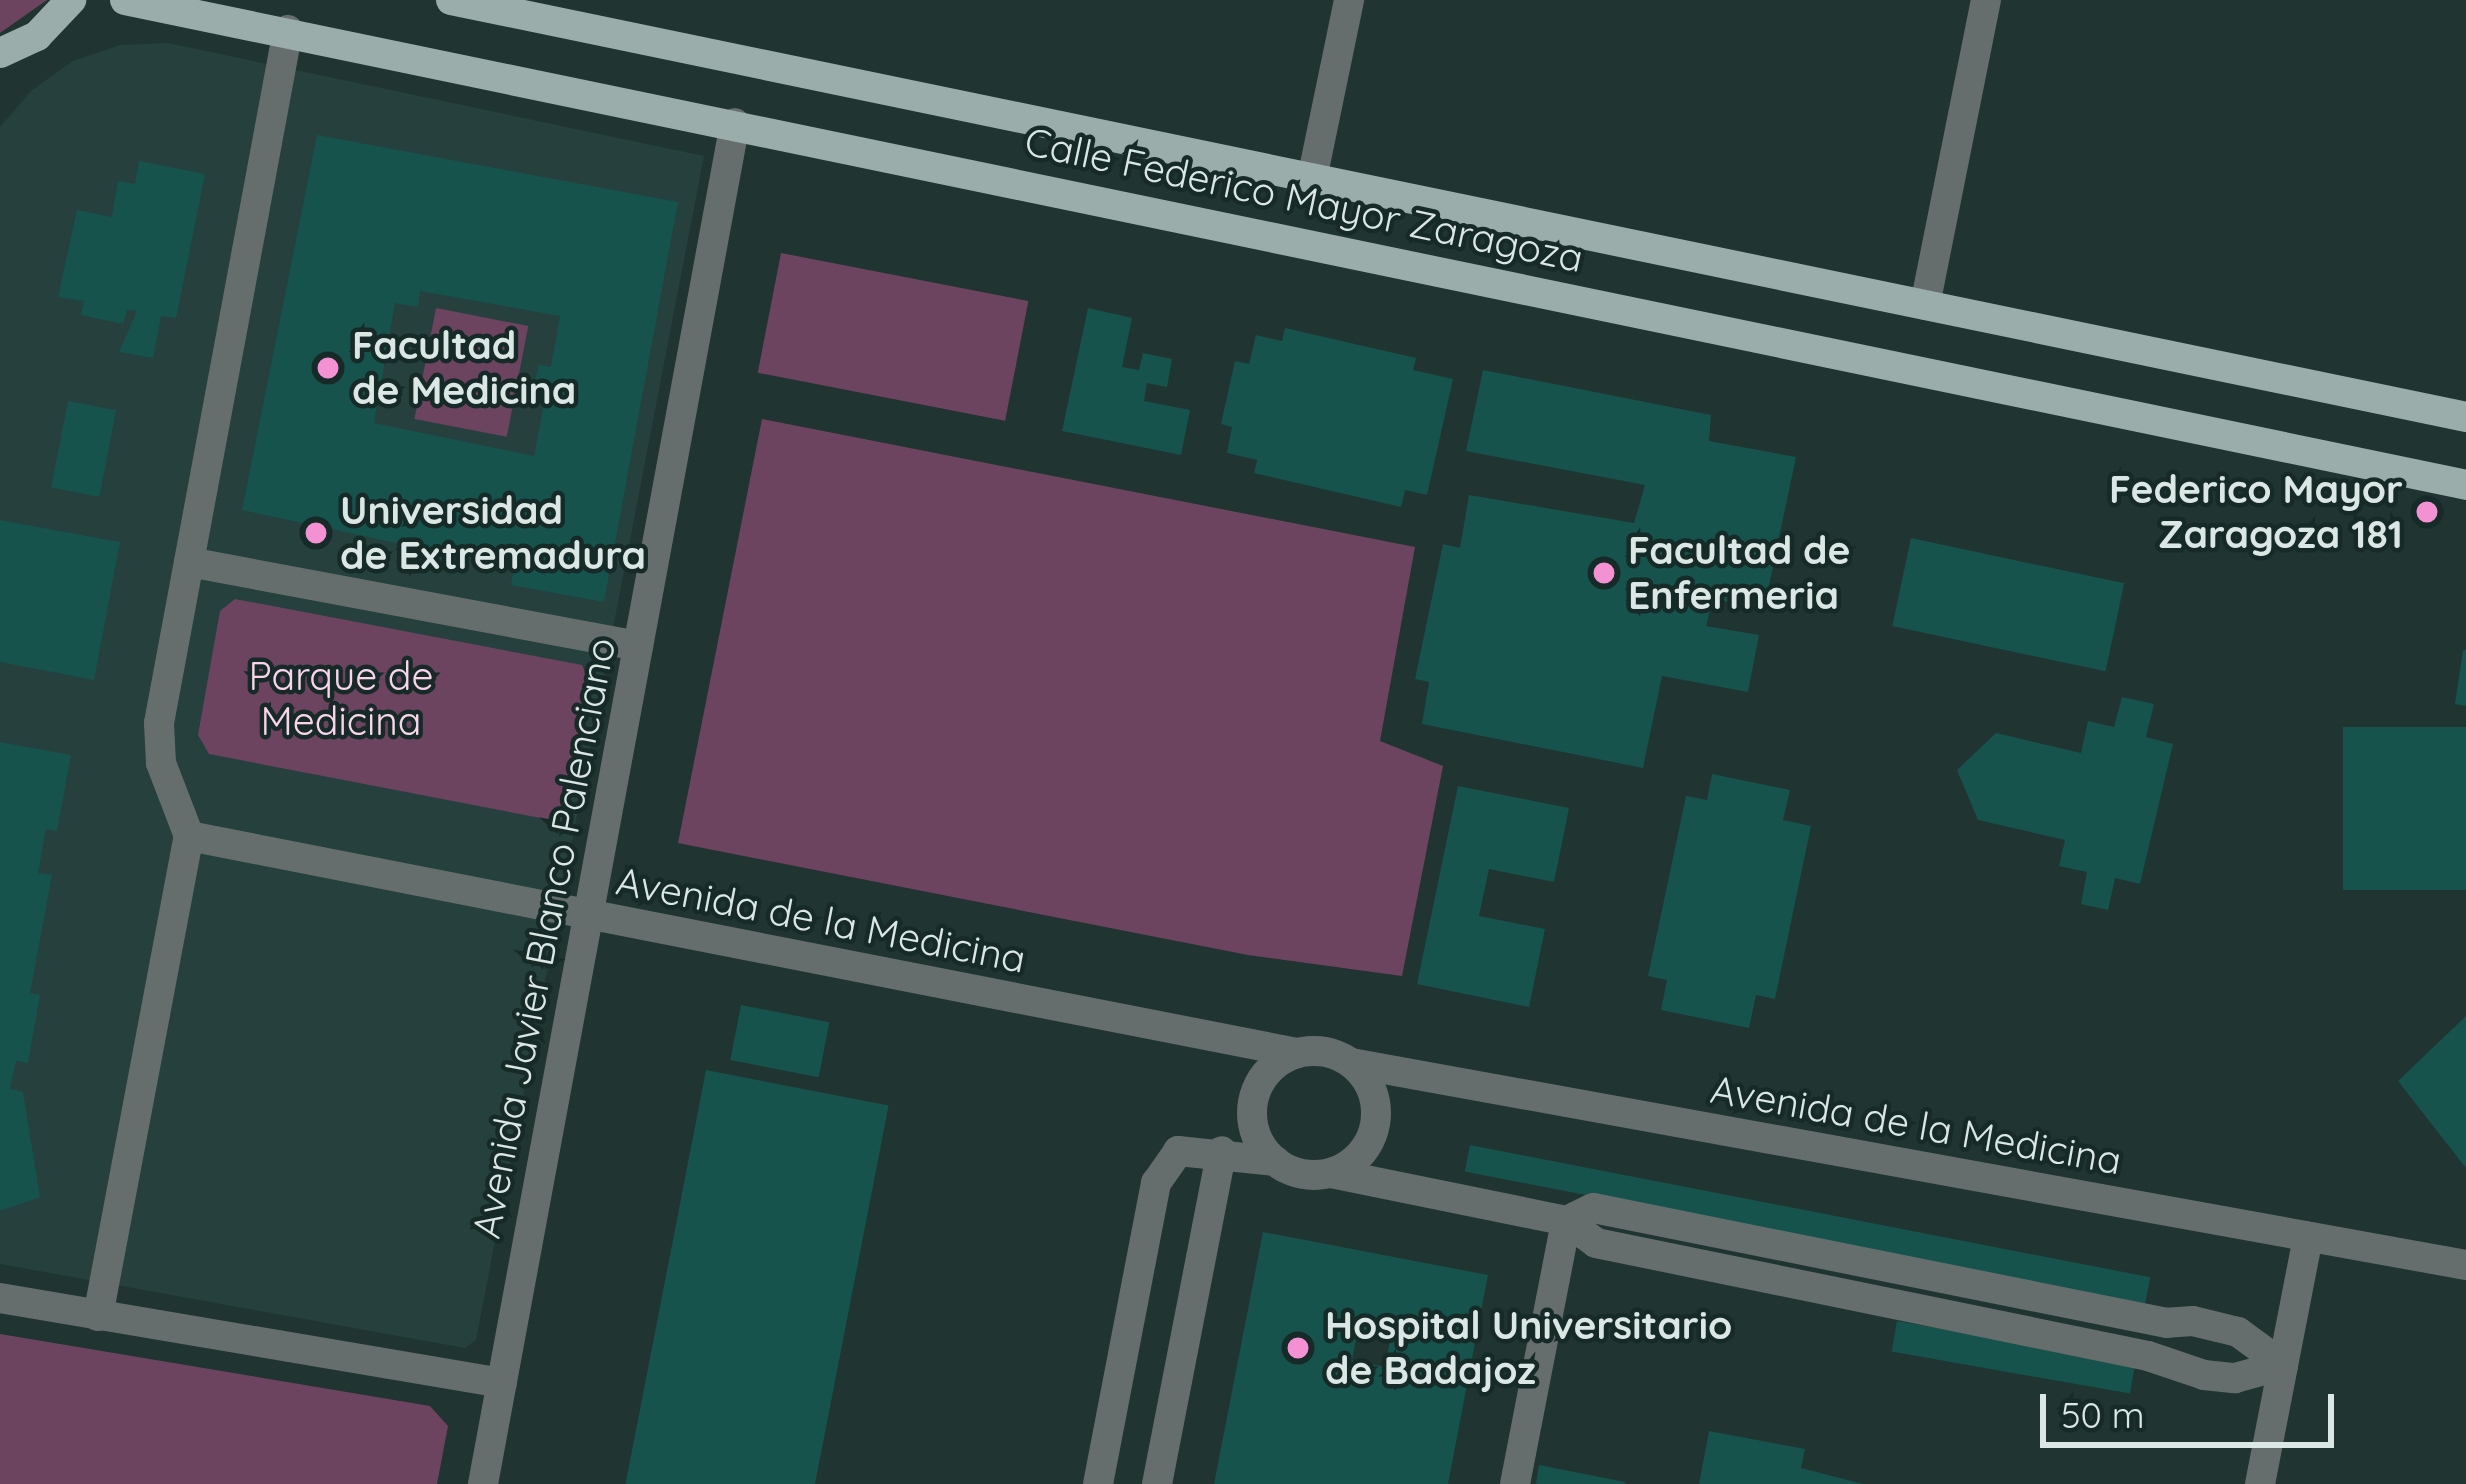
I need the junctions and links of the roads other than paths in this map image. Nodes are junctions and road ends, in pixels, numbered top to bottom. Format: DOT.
graph roads {
  1 [pos="110,0"];
  2 [pos="125,0"];
  3 [pos="1349,0"];
  4 [pos="1986,0"];
  5 [pos="467,2"];
  6 [pos="69,3"];
  7 [pos="288,30"];
  8 [pos="0,53"];
  9 [pos="735,123"];
  10 [pos="1312,178"];
  11 [pos="1925,305"];
  12 [pos="2466,417"];
  13 [pos="2466,485"];
  14 [pos="189,562"];
  15 [pos="638,646"];
  16 [pos="189,836"];
  17 [pos="588,915"];
  18 [pos="1297,1053"];
  19 [pos="1351,1063"];
  20 [pos="1222,1150"];
  21 [pos="1275,1161"];
  22 [pos="1331,1173"];
  23 [pos="1566,1220"];
  24 [pos="2308,1237"];
  25 [pos="2466,1265"];
  26 [pos="0,1298"];
  27 [pos="98,1316"];
  28 [pos="2284,1365"];
  29 [pos="502,1383"];
  30 [pos="483,1484"];
  31 [pos="1098,1484"];
  32 [pos="1157,1484"];
  33 [pos="1515,1484"];
  34 [pos="2260,1484"];
  1 -- 6 [label="main road"];
  2 -- 7 [label="main road, Calle Federico Mayor Zaragoza"];
  3 -- 10 [label="street"];
  4 -- 11 [label="street"];
  5 -- 10 [label="main road, Calle Federico Mayor Zaragoza"];
  6 -- 8 [label="main road"];
  7 -- 9 [label="main road, Calle Federico Mayor Zaragoza"];
  7 -- 14 [label="street"];
  9 -- 13 [label="main road, Calle Federico Mayor Zaragoza"];
  9 -- 15 [label="street, Avenida Javier Blanco Palenciano"];
  10 -- 11 [label="main road, Calle Federico Mayor Zaragoza"];
  11 -- 12 [label="main road, Calle Federico Mayor Zaragoza"];
  14 -- 15 [label="street"];
  14 -- 16 [label="street"];
  15 -- 17 [label="street, Avenida Javier Blanco Palenciano"];
  16 -- 17 [label="street, Avenida de la Medicina"];
  16 -- 27 [label="street"];
  17 -- 18 [label="street, Avenida de la Medicina"];
  17 -- 29 [label="street, Avenida Javier Blanco Palenciano"];
  18 -- 19 [label="street"];
  18 -- 21 [label="street"];
  19 -- 22 [label="street"];
  19 -- 24 [label="street, Avenida de la Medicina"];
  20 -- 21 [label="street"];
  20 -- 31 [label="street"];
  20 -- 32 [label="street"];
  21 -- 22 [label="street"];
  22 -- 23 [label="street"];
  23 -- 28 [label="street"];
  23 -- 28 [label="street"];
  23 -- 33 [label="street"];
  24 -- 25 [label="street, Avenida de la Medicina"];
  24 -- 28 [label="street"];
  26 -- 27 [label="street"];
  27 -- 29 [label="street"];
  28 -- 34 [label="street"];
  29 -- 30 [label="street, Avenida Javier Blanco Palenciano"];
}
